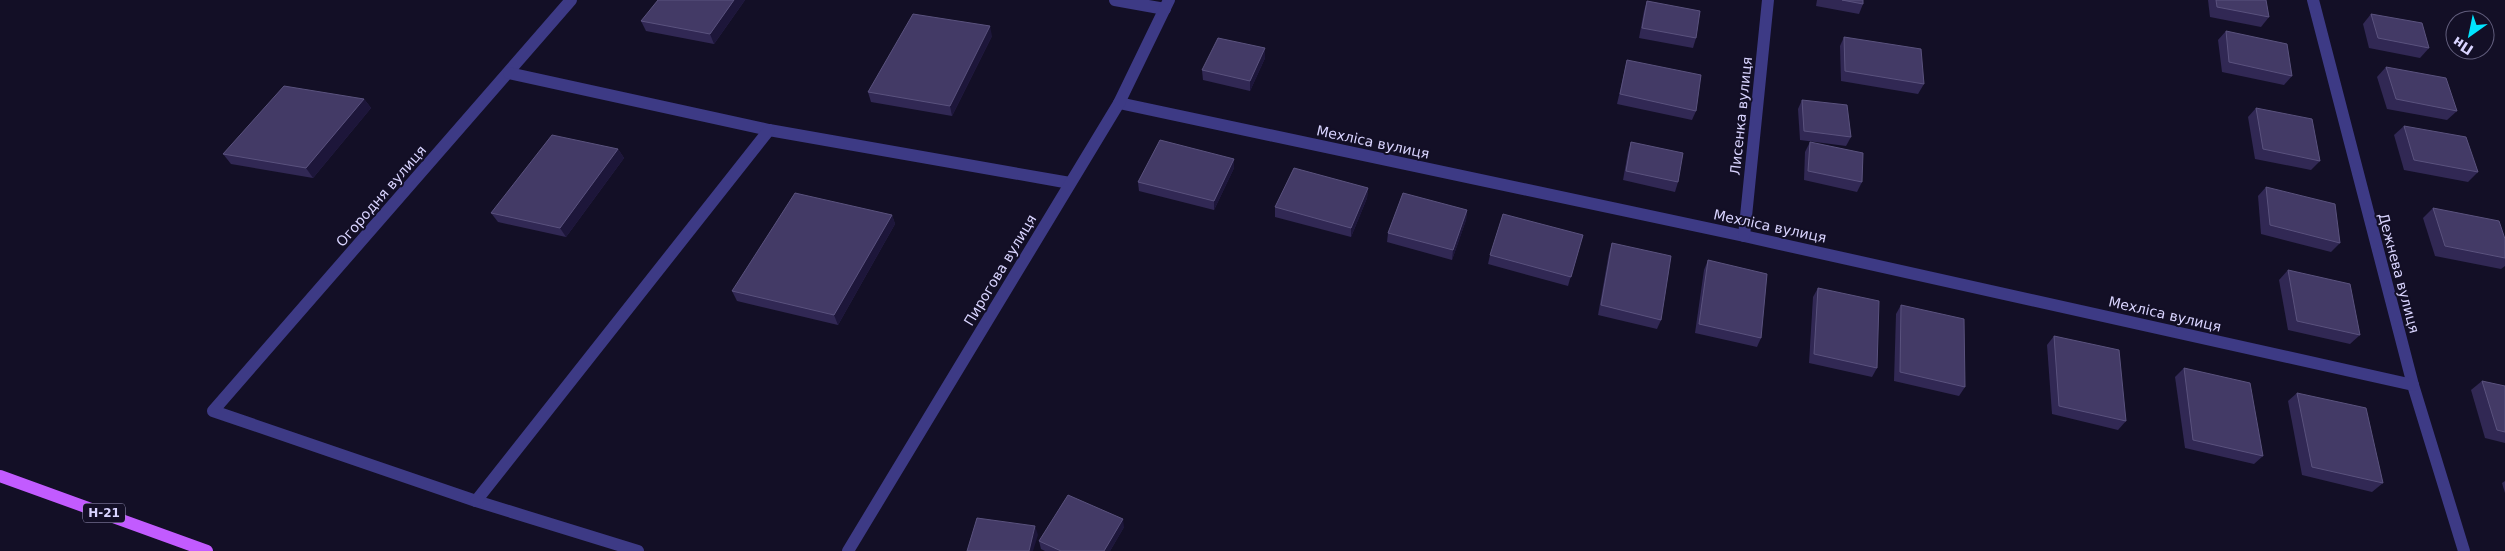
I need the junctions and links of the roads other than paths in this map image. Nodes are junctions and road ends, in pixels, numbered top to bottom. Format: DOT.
graph roads {
  1 [pos="571,0"];
  2 [pos="1115,0"];
  3 [pos="1768,0"];
  4 [pos="2313,0"];
  5 [pos="1167,4"];
  6 [pos="509,73"];
  7 [pos="1118,103"];
  8 [pos="769,130"];
  9 [pos="1070,183"];
  10 [pos="1744,236"];
  11 [pos="2413,385"];
  12 [pos="0,476"];
  13 [pos="476,501"];
  14 [pos="207,551"];
  15 [pos="638,551"];
  16 [pos="848,551"];
  17 [pos="2464,551"];
  1 -- 6 [label="street, Огородня вулиця"];
  2 -- 5 [label="street"];
  3 -- 10 [label="street, Лисенка вулиця"];
  4 -- 11 [label="street, Дежнева вулиця"];
  5 -- 7 [label="street, Пирогова вулиця"];
  6 -- 8 [label="street"];
  6 -- 13 [label="street, Огородня вулиця"];
  7 -- 9 [label="street, Пирогова вулиця"];
  7 -- 10 [label="street, Мехліса вулиця"];
  8 -- 9 [label="street"];
  8 -- 13 [label="street"];
  9 -- 16 [label="street, Пирогова вулиця"];
  10 -- 11 [label="street, Мехліса вулиця"];
  11 -- 17 [label="street, Дежнева вулиця"];
  12 -- 14 [label="main road, Н-21"];
  13 -- 15 [label="street"];
}
